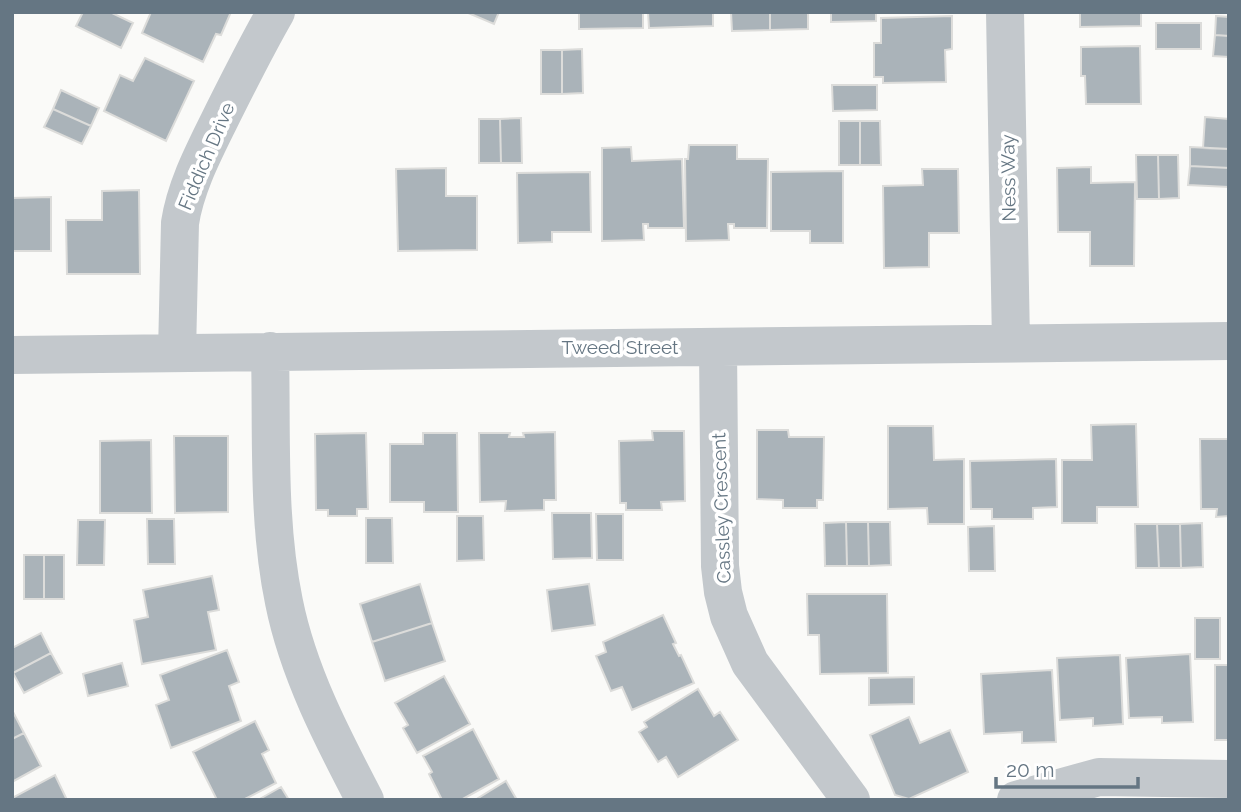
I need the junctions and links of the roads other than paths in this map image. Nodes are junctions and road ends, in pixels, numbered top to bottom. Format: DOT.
graph roads {
  1 [pos="276,12"];
  2 [pos="1006,12"];
  3 [pos="1229,341"];
  4 [pos="1011,343"];
  5 [pos="718,347"];
  6 [pos="270,351"];
  7 [pos="177,353"];
  8 [pos="12,355"];
  9 [pos="1229,779"];
  10 [pos="365,800"];
  11 [pos="850,800"];
  12 [pos="1016,800"];
  1 -- 7 [label="street, Fiddich Drive"];
  2 -- 4 [label="street, Ness Way"];
  3 -- 4 [label="street, Tweed Street"];
  4 -- 5 [label="street, Tweed Street"];
  5 -- 6 [label="street, Tweed Street"];
  5 -- 11 [label="street, Cassley Crescent"];
  6 -- 7 [label="street, Tweed Street"];
  6 -- 10 [label="street"];
  7 -- 8 [label="street, Tweed Street"];
  9 -- 12 [label="street"];
}
